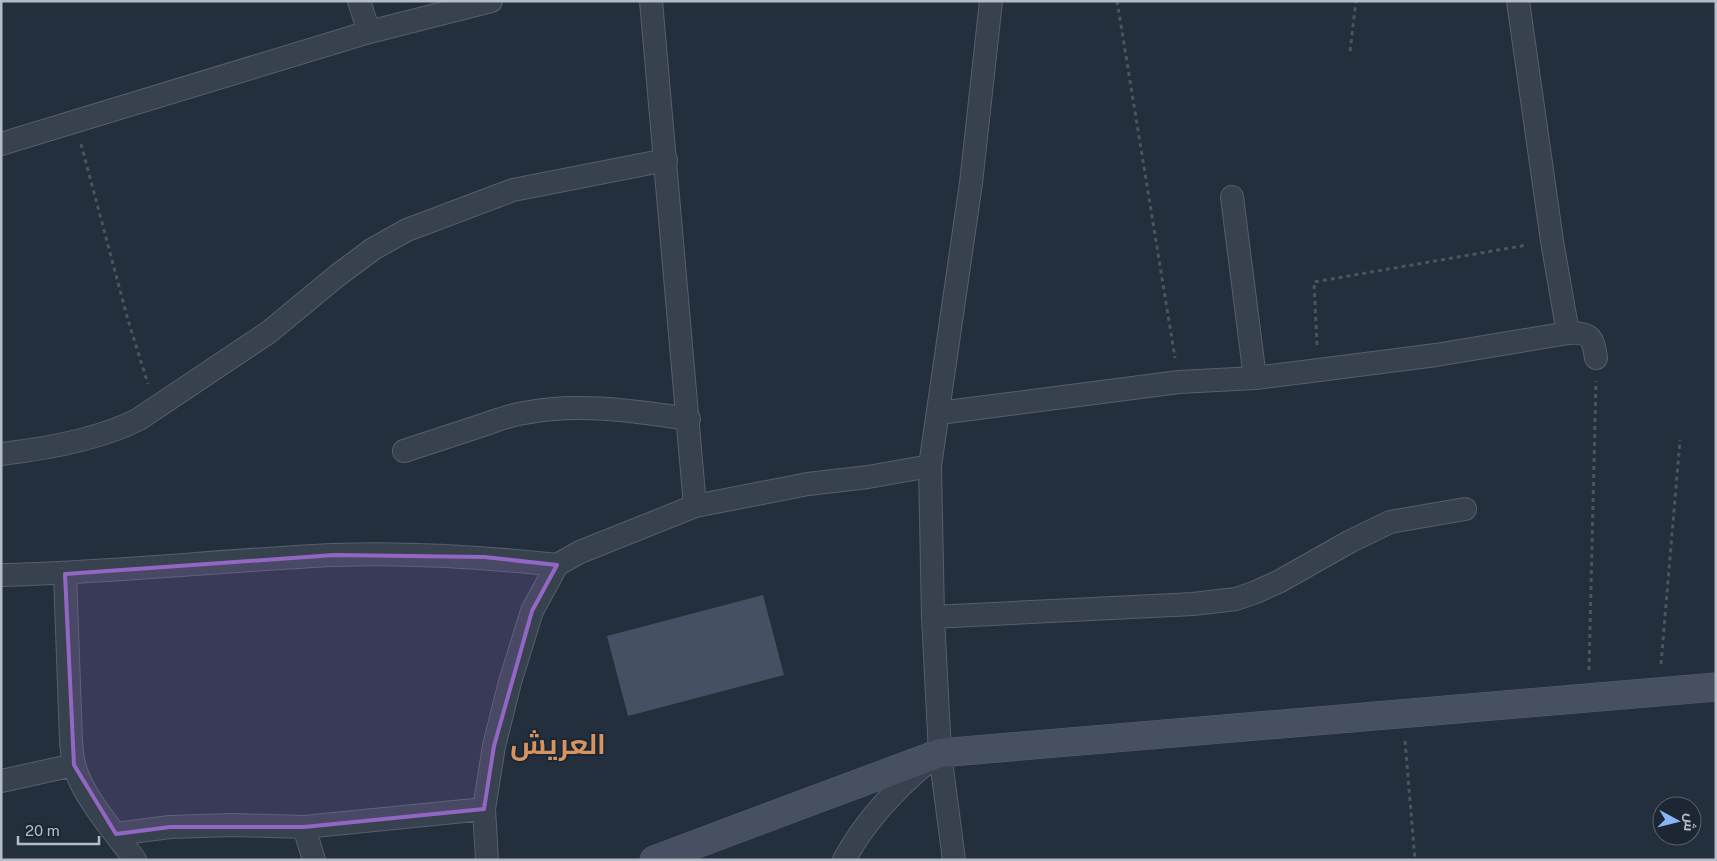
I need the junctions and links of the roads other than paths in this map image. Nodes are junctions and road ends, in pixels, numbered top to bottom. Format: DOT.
graph roads {
  1 [pos="359,1"];
  2 [pos="491,1"];
  3 [pos="651,1"];
  4 [pos="991,1"];
  5 [pos="1518,1"];
  6 [pos="369,32"];
  7 [pos="1,144"];
  8 [pos="666,160"];
  9 [pos="1232,197"];
  10 [pos="1568,333"];
  11 [pos="1596,358"];
  12 [pos="1255,378"];
  13 [pos="939,413"];
  14 [pos="689,419"];
  15 [pos="404,451"];
  16 [pos="1,454"];
  17 [pos="930,466"];
  18 [pos="695,506"];
  19 [pos="1465,509"];
  20 [pos="557,565"];
  21 [pos="65,574"];
  22 [pos="1,575"];
  23 [pos="933,617"];
  24 [pos="1716,687"];
  25 [pos="940,753"];
  26 [pos="74,766"];
  27 [pos="1,781"];
  28 [pos="484,809"];
  29 [pos="304,827"];
  30 [pos="116,834"];
  31 [pos="135,860"];
  32 [pos="314,860"];
  33 [pos="487,860"];
  34 [pos="654,860"];
  35 [pos="844,860"];
  36 [pos="954,860"];
  1 -- 6 [label="street"];
  2 -- 6 [label="street"];
  3 -- 8 [label="street"];
  4 -- 13 [label="street"];
  5 -- 10 [label="street"];
  6 -- 7 [label="street"];
  8 -- 14 [label="street"];
  8 -- 16 [label="street"];
  9 -- 12 [label="street"];
  10 -- 11 [label="street"];
  10 -- 12 [label="street"];
  12 -- 13 [label="street"];
  13 -- 17 [label="street"];
  14 -- 15 [label="street"];
  14 -- 18 [label="street"];
  17 -- 18 [label="street"];
  17 -- 23 [label="street"];
  18 -- 20 [label="street"];
  19 -- 23 [label="street"];
  20 -- 21 [label="street"];
  20 -- 28 [label="street"];
  21 -- 22 [label="street"];
  21 -- 26 [label="street"];
  23 -- 25 [label="street"];
  24 -- 25 [label="street"];
  25 -- 34 [label="street"];
  25 -- 35 [label="street"];
  25 -- 36 [label="street"];
  26 -- 27 [label="street"];
  26 -- 30 [label="street"];
  28 -- 29 [label="street"];
  28 -- 33 [label="street"];
  29 -- 30 [label="street"];
  29 -- 32 [label="street"];
  30 -- 31 [label="street"];
}
